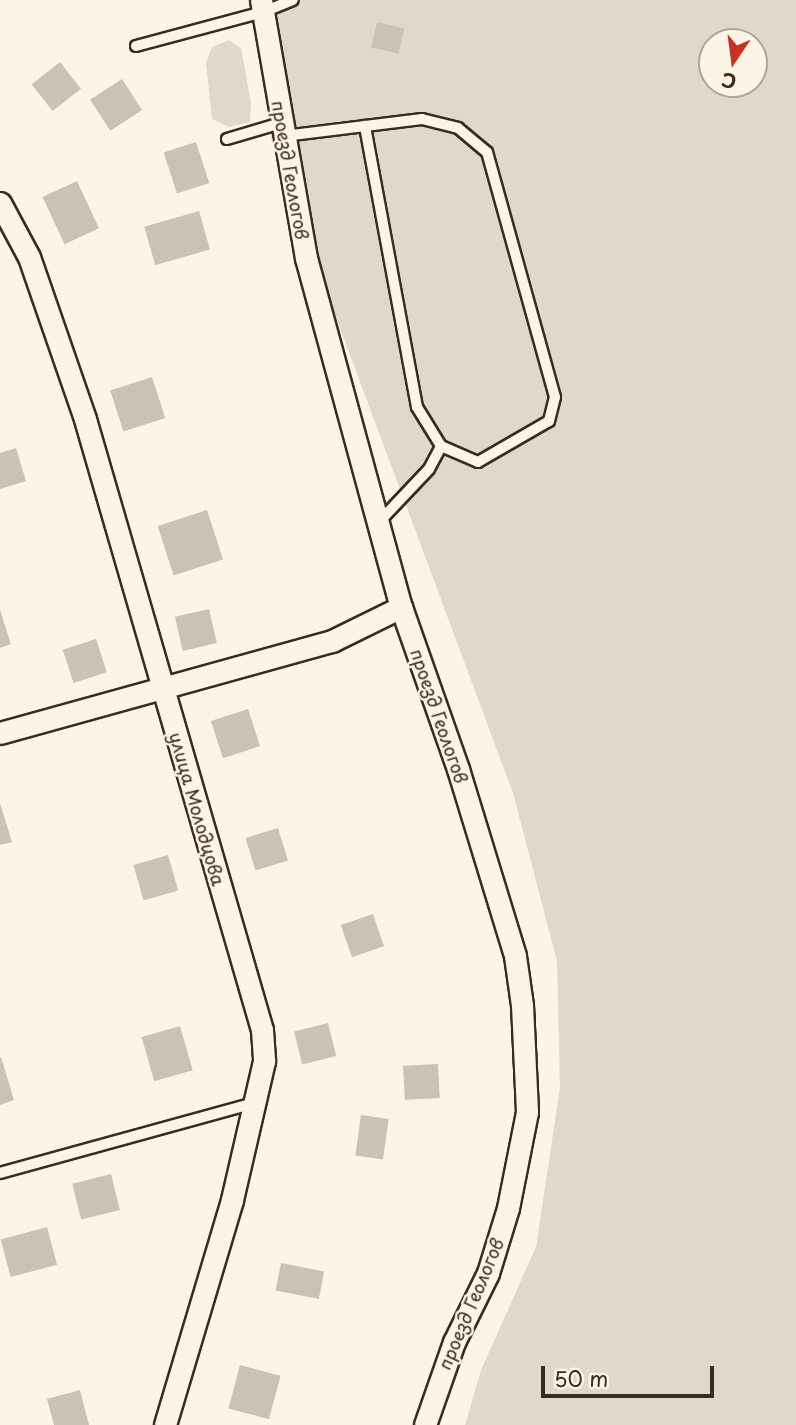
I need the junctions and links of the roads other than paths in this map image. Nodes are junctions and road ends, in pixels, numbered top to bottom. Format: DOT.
graph roads {
  1 [pos="293,0"];
  2 [pos="262,6"];
  3 [pos="136,46"];
  4 [pos="365,126"];
  5 [pos="282,130"];
  6 [pos="227,139"];
  7 [pos="0,202"];
  8 [pos="441,446"];
  9 [pos="378,523"];
  10 [pos="401,607"];
  11 [pos="162,688"];
  12 [pos="0,733"];
  13 [pos="255,1103"];
  14 [pos="0,1173"];
  15 [pos="165,1425"];
  16 [pos="425,1425"];
  1 -- 2 [label="lane"];
  2 -- 3 [label="lane"];
  2 -- 5 [label="street, проезд Геологов"];
  4 -- 5 [label="lane"];
  4 -- 8 [label="lane"];
  4 -- 8 [label="lane"];
  5 -- 6 [label="lane"];
  5 -- 9 [label="street, проезд Геологов"];
  7 -- 11 [label="street, улица Молодцова"];
  8 -- 9 [label="lane"];
  9 -- 10 [label="street, проезд Геологов"];
  10 -- 11 [label="street"];
  10 -- 16 [label="street, проезд Геологов"];
  11 -- 12 [label="street"];
  11 -- 13 [label="street, улица Молодцова"];
  13 -- 14 [label="lane"];
  13 -- 15 [label="street, улица Молодцова"];
}
